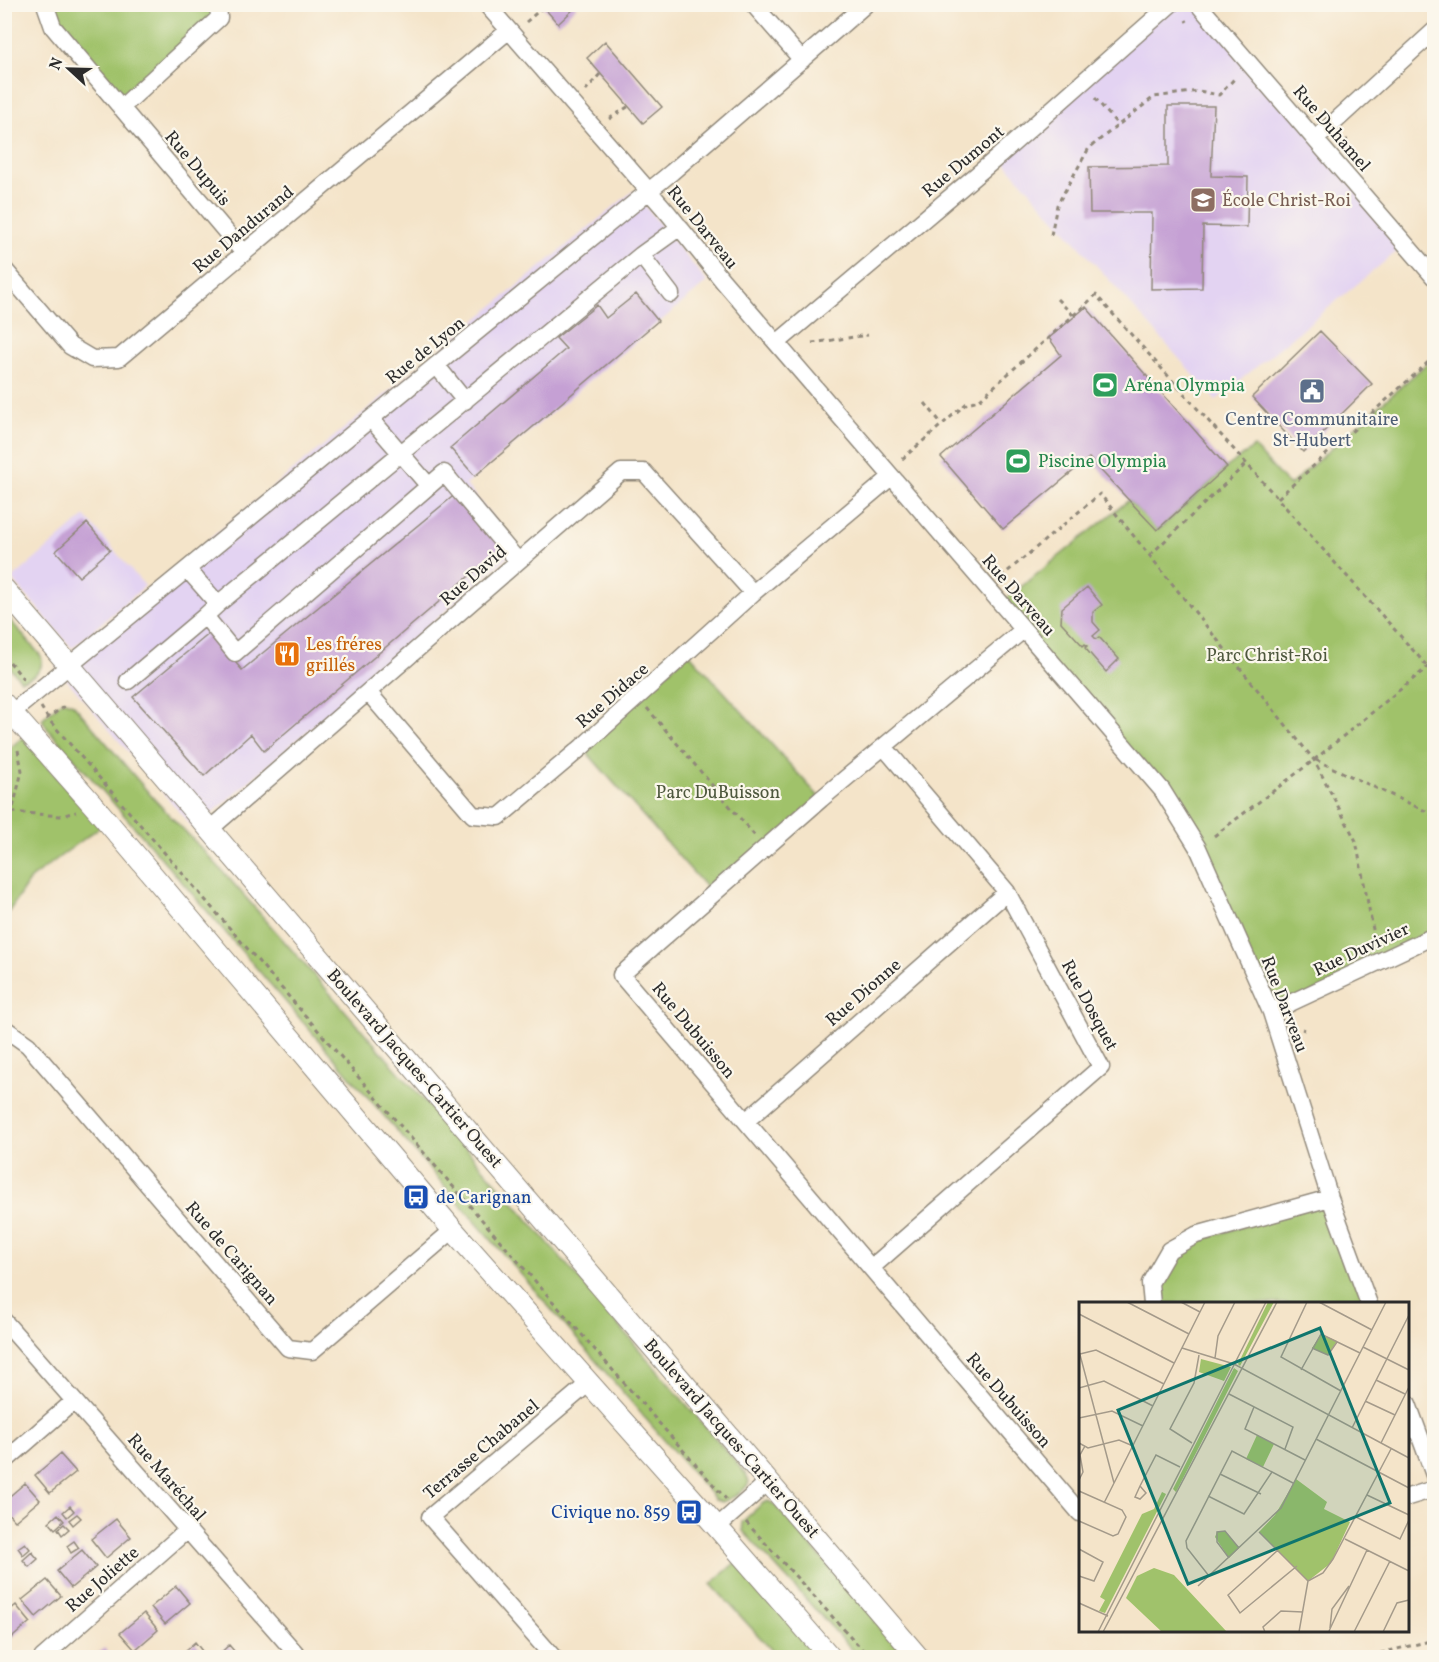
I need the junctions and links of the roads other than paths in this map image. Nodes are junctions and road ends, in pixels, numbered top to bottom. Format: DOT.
graph roads {
  1 [pos="45,4"];
  2 [pos="218,4"];
  3 [pos="486,4"];
  4 [pos="753,4"];
  5 [pos="866,4"];
  6 [pos="1171,4"];
  7 [pos="1198,4"];
  8 [pos="508,31"];
  9 [pos="1434,31"];
  10 [pos="802,60"];
  11 [pos="121,108"];
  12 [pos="1316,139"];
  13 [pos="648,191"];
  14 [pos="680,227"];
  15 [pos="244,253"];
  16 [pos="641,255"];
  17 [pos="4,269"];
  18 [pos="1434,278"];
  19 [pos="671,294"];
  20 [pos="777,343"];
  21 [pos="436,365"];
  22 [pos="465,401"];
  23 [pos="371,419"];
  24 [pos="402,454"];
  25 [pos="891,477"];
  26 [pos="429,486"];
  27 [pos="518,561"];
  28 [pos="188,570"];
  29 [pos="4,589"];
  30 [pos="753,593"];
  31 [pos="218,604"];
  32 [pos="204,616"];
  33 [pos="1023,630"];
  34 [pos="71,666"];
  35 [pos="128,681"];
  36 [pos="368,692"];
  37 [pos="7,712"];
  38 [pos="884,747"];
  39 [pos="210,829"];
  40 [pos="1007,892"];
  41 [pos="1434,936"];
  42 [pos="1271,1012"];
  43 [pos="4,1028"];
  44 [pos="746,1121"];
  45 [pos="1330,1198"];
  46 [pos="453,1230"];
  47 [pos="871,1268"];
  48 [pos="1152,1302"];
  49 [pos="1364,1302"];
  50 [pos="4,1322"];
  51 [pos="589,1383"];
  52 [pos="75,1401"];
  53 [pos="1409,1409"];
  54 [pos="4,1462"];
  55 [pos="1434,1475"];
  56 [pos="769,1481"];
  57 [pos="1434,1489"];
  58 [pos="1409,1496"];
  59 [pos="1079,1512"];
  60 [pos="717,1527"];
  61 [pos="187,1530"];
  62 [pos="42,1658"];
  63 [pos="300,1658"];
  64 [pos="554,1658"];
  65 [pos="831,1658"];
  66 [pos="919,1658"];
  1 -- 11 [label="street, Rue Dupuis"];
  2 -- 11 [label="street"];
  3 -- 8 [label="street, Rue Darveau"];
  4 -- 10 [label="street"];
  5 -- 10 [label="street, Rue de Lyon"];
  6 -- 20 [label="street, Rue Dumont"];
  7 -- 12 [label="street, Rue Duhamel"];
  8 -- 13 [label="street, Rue Darveau"];
  8 -- 15 [label="street, Rue Dandurand"];
  9 -- 12 [label="street"];
  10 -- 13 [label="street, Rue de Lyon"];
  11 -- 15 [label="street, Rue Dupuis"];
  12 -- 18 [label="street, Rue Duhamel"];
  13 -- 14 [label="street, Rue Darveau"];
  13 -- 21 [label="street, Rue de Lyon"];
  14 -- 16 [label="street"];
  14 -- 20 [label="street, Rue Darveau"];
  15 -- 17 [label="street, Rue Dandurand"];
  16 -- 19 [label="street"];
  16 -- 22 [label="street"];
  20 -- 25 [label="street, Rue Darveau"];
  21 -- 22 [label="street"];
  21 -- 23 [label="street, Rue de Lyon"];
  22 -- 24 [label="street"];
  23 -- 24 [label="street"];
  23 -- 28 [label="street, Rue de Lyon"];
  24 -- 26 [label="street"];
  24 -- 31 [label="street"];
  25 -- 30 [label="street, Rue Didace"];
  25 -- 33 [label="street, Rue Darveau"];
  26 -- 27 [label="street"];
  26 -- 32 [label="street"];
  27 -- 30 [label="street, Rue David"];
  27 -- 36 [label="street, Rue David"];
  28 -- 31 [label="street"];
  28 -- 34 [label="street, Rue de Lyon"];
  29 -- 34 [label="main road, Boulevard Jacques-Cartier Ouest"];
  30 -- 36 [label="street, Rue Didace"];
  31 -- 32 [label="street"];
  32 -- 35 [label="street"];
  33 -- 38 [label="street, Rue Dubuisson"];
  33 -- 42 [label="street, Rue Darveau"];
  34 -- 37 [label="street, Rue de Lyon"];
  34 -- 39 [label="main road, Boulevard Jacques-Cartier Ouest"];
  36 -- 39 [label="street, Rue David"];
  37 -- 46 [label="main road"];
  38 -- 40 [label="street, Rue Dosquet"];
  38 -- 44 [label="street, Rue Dubuisson"];
  39 -- 56 [label="main road, Boulevard Jacques-Cartier Ouest"];
  40 -- 44 [label="street, Rue Dionne"];
  40 -- 47 [label="street, Rue Dosquet"];
  41 -- 42 [label="street, Rue Duvivier"];
  42 -- 45 [label="street, Rue Darveau"];
  43 -- 46 [label="street, Rue de Carignan"];
  44 -- 47 [label="street, Rue Dubuisson"];
  45 -- 48 [label="street"];
  45 -- 49 [label="street, Rue Darveau"];
  46 -- 51 [label="main road"];
  47 -- 59 [label="street, Rue Dubuisson"];
  50 -- 52 [label="street, Rue Maréchal"];
  51 -- 60 [label="main road"];
  51 -- 64 [label="street, Terrasse Chabanel"];
  52 -- 54 [label="street"];
  52 -- 61 [label="street, Rue Maréchal"];
  53 -- 55 [label="street"];
  56 -- 60 [label="street"];
  56 -- 66 [label="main road, Boulevard Jacques-Cartier Ouest"];
  57 -- 58 [label="street"];
  60 -- 65 [label="main road"];
  61 -- 62 [label="street, Rue Joliette"];
  61 -- 63 [label="street, Rue Maréchal"];
}
